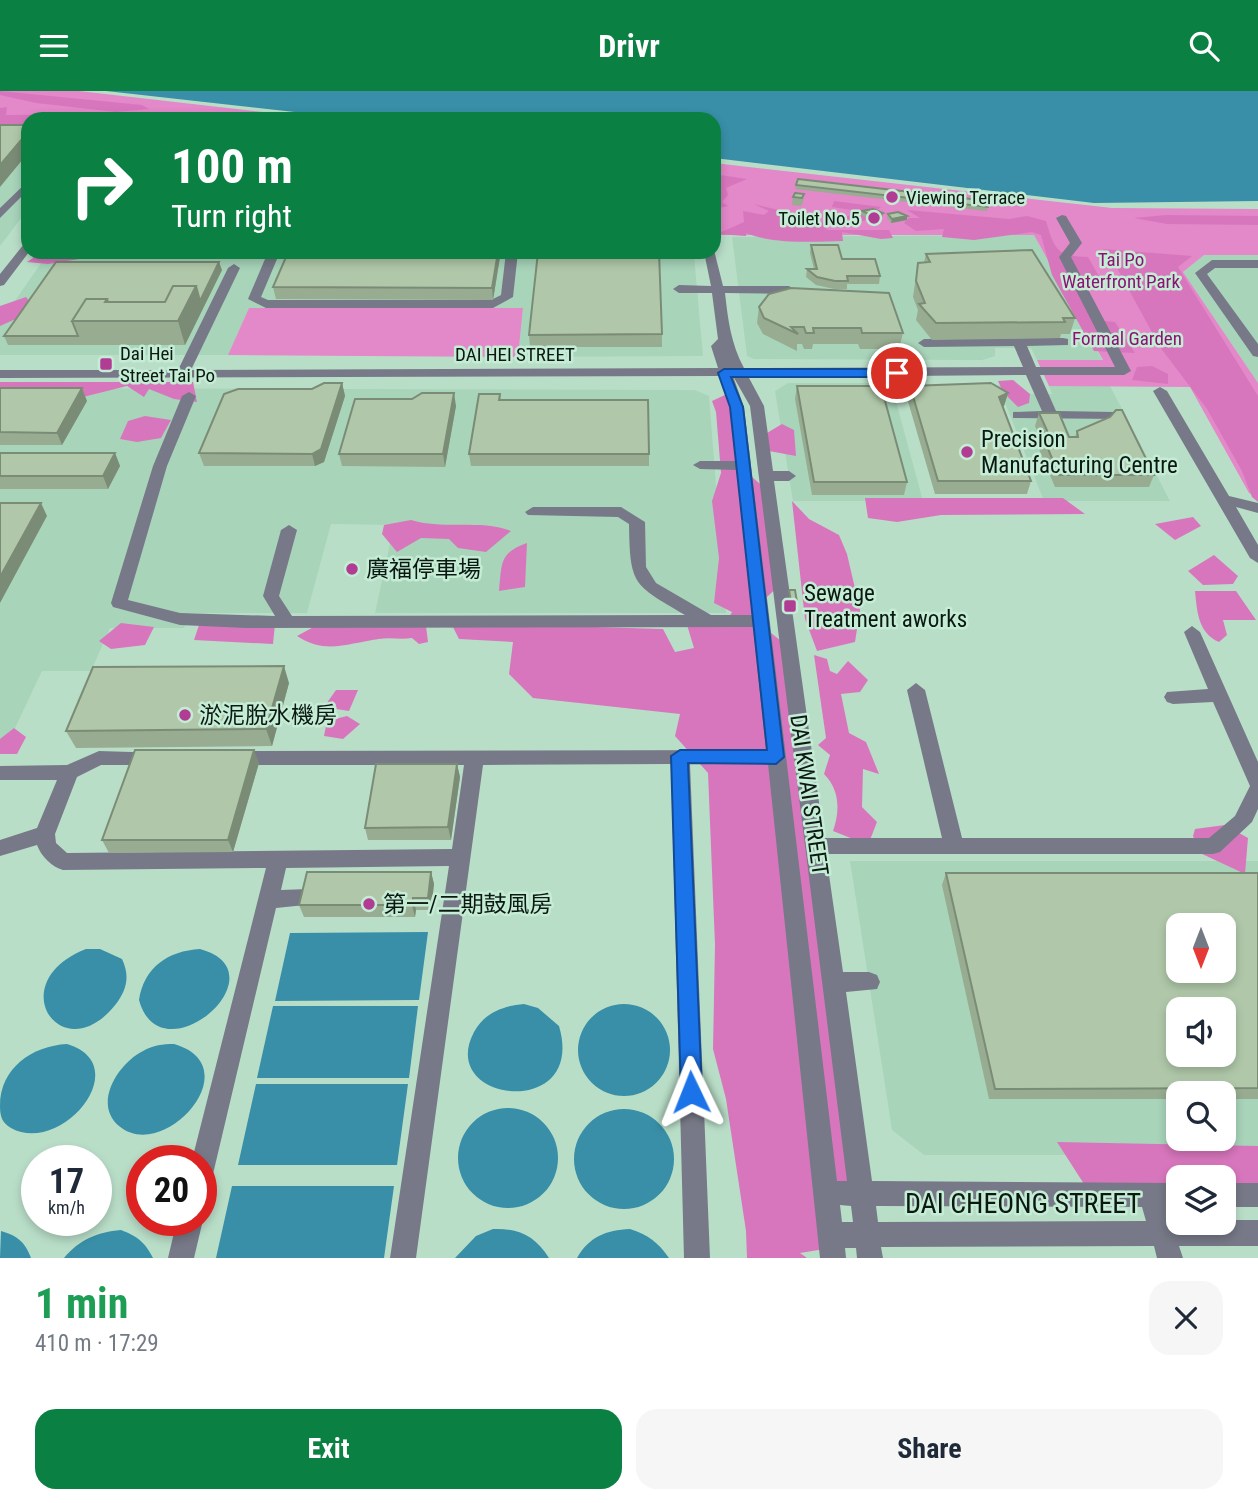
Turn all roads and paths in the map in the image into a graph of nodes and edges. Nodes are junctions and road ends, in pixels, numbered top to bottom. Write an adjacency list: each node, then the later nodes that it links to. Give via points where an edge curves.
1 (21, 192): 2 (street)
2 (0, 215)
3 (1062, 218): 21 (street, DAI HEI STREET, via 1076,243 1065,257 1124,371)
4 (21, 254): 10 (street)
5 (271, 259): 6 (street, via 254,299 266,304 493,304 506,297)
6 (511, 259)
7 (712, 259): 12 (street, DAI KWAI STREET)
8 (1258, 264): 17 (street, via 1212,264 1201,273)
9 (234, 268): 18 (street)
10 (2, 277)
11 (679, 289): 12 (street)
12 (718, 289): 13 (street); 19 (street, DAI KWAI STREET, via 724,340 717,346)
13 (789, 290)
14 (1063, 342): 16 (street)
15 (924, 343): 16 (street)
16 (1020, 346): 21 (street)
17 (1258, 353)
18 (183, 373): 19 (street, DAI HEI STREET); 22 (street, DAI HEI STREET)
19 (732, 373): 20 (street, DAI HEI STREET, via 879,378); 30 (street, DAI KWAI STREET); 31 (street, DAI KWAI STREET, via 757,407)
20 (897, 373): 21 (street, DAI HEI STREET); 25 (street)
21 (1031, 373): 27 (street)
22 (0, 374)
23 (1160, 391): 33 (street)
24 (189, 396): 40 (street, via 160,466 119,603 180,619)
25 (903, 396)
26 (1018, 415): 27 (street)
27 (1051, 416): 28 (street)
28 (1114, 416)
29 (700, 465): 30 (street)
30 (743, 466): 39 (street, DAI KWAI STREET)
31 (766, 476): 32 (street); 54 (street, DAI KWAI STREET)
32 (789, 476)
33 (1226, 500): 34 (street); 37 (street)
34 (1258, 508)
35 (533, 512): 38 (street, via 621,512 637,522 638,567 650,587)
36 (289, 530): 40 (street, via 271,596)
37 (1258, 558)
38 (709, 621): 39 (street); 40 (street)
39 (761, 621): 47 (street, DAI KWAI STREET)
40 (287, 622)
41 (1192, 632): 43 (street)
42 (916, 690): 56 (street)
43 (1219, 695): 44 (street); 52 (street)
44 (1173, 697)
45 (680, 756): 46 (street); 47 (street); 77 (street)
46 (475, 757): 49 (street); 57 (street)
47 (776, 757): 64 (street, DAI KWAI STREET)
48 (182, 758): 50 (street, via 99,758)
49 (210, 758)
50 (69, 772): 51 (street); 53 (street)
51 (0, 773)
52 (1258, 786): 56 (street, via 1242,822 1213,846)
53 (45, 834): 55 (street); 58 (street, via 47,848 64,862)
54 (816, 846): 56 (street); 61 (street, DAI KWAI STREET)
55 (0, 848)
56 (954, 848)
57 (461, 857): 58 (street); 76 (street)
58 (278, 859): 60 (street)
59 (308, 898): 60 (street)
60 (268, 899): 63 (street)
61 (834, 982): 62 (street); 65 (street, DAI KWAI STREET)
62 (869, 982)
63 (208, 1145)
64 (825, 1192): 65 (street, DAI CHEONG STREET); 73 (street, DAI KWAI STREET)
65 (861, 1192): 66 (street, DAI CHEONG STREET); 74 (street, DAI KWAI STREET)
66 (1151, 1195): 67 (street, DAI CHEONG STREET); 70 (street)
67 (1166, 1195)
68 (1236, 1195): 69 (street)
69 (1258, 1195)
70 (1162, 1233): 71 (street, DAI CHEONG STREET); 74 (street, DAI CHEONG STREET); 78 (street)
71 (1258, 1233)
72 (186, 1236): 75 (street)
73 (832, 1247): 74 (street, DAI CHEONG STREET)
74 (869, 1247)
75 (181, 1258)
76 (403, 1258)
77 (697, 1258)
78 (1170, 1258)

